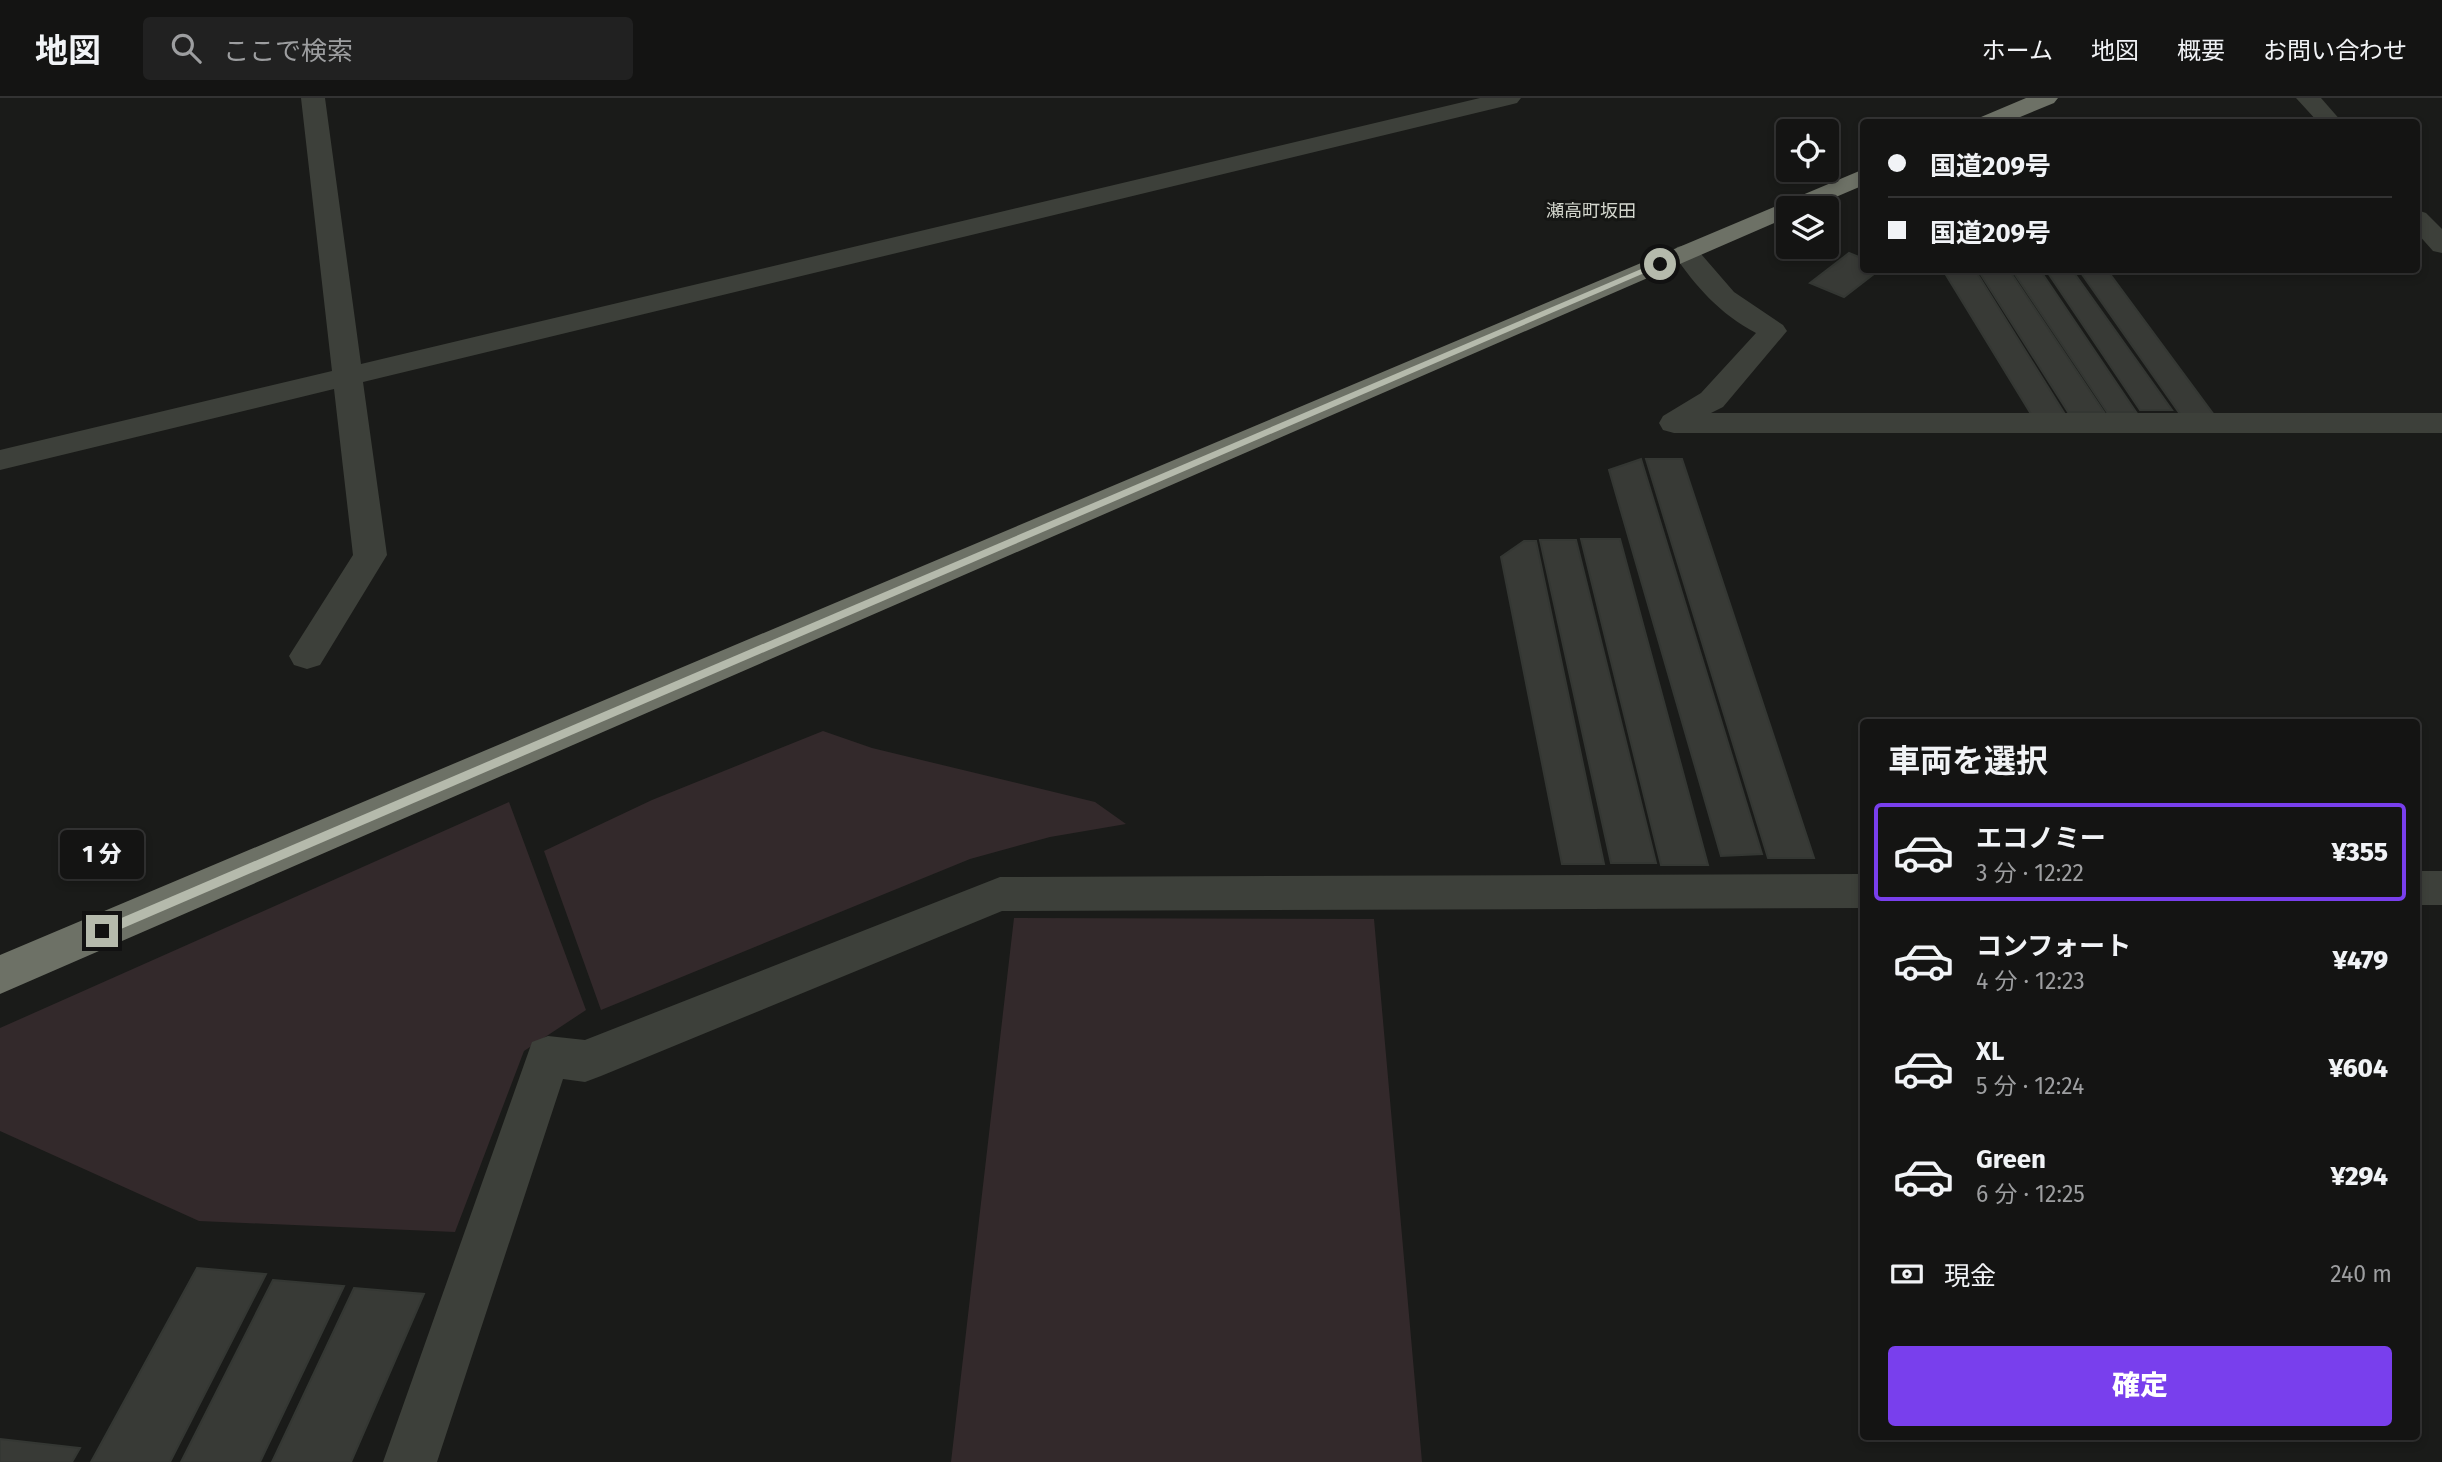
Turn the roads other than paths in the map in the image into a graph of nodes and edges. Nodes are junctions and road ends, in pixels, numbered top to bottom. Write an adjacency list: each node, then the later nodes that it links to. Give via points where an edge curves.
1 (313, 98): 13 (street)
2 (1508, 98): 13 (street)
3 (2046, 98): 5 (highway)
4 (2308, 98): 6 (street)
5 (1996, 119)
6 (2327, 119)
7 (1860, 178): 8 (highway)
8 (1817, 196)
9 (1776, 214): 12 (highway)
10 (2420, 221): 11 (street)
11 (2442, 245)
12 (1686, 253): 14 (street, via 1701,276 1745,317 1773,331 1712,400 1674,423); 20 (highway)
13 (347, 378): 15 (street); 16 (street, via 370,555)
14 (2442, 423)
15 (0, 460)
16 (307, 656)
17 (2420, 888): 18 (street)
18 (2442, 888)
19 (1860, 891): 21 (street, via 1000,894 585,1061 548,1056)
20 (0, 975)
21 (410, 1462)

